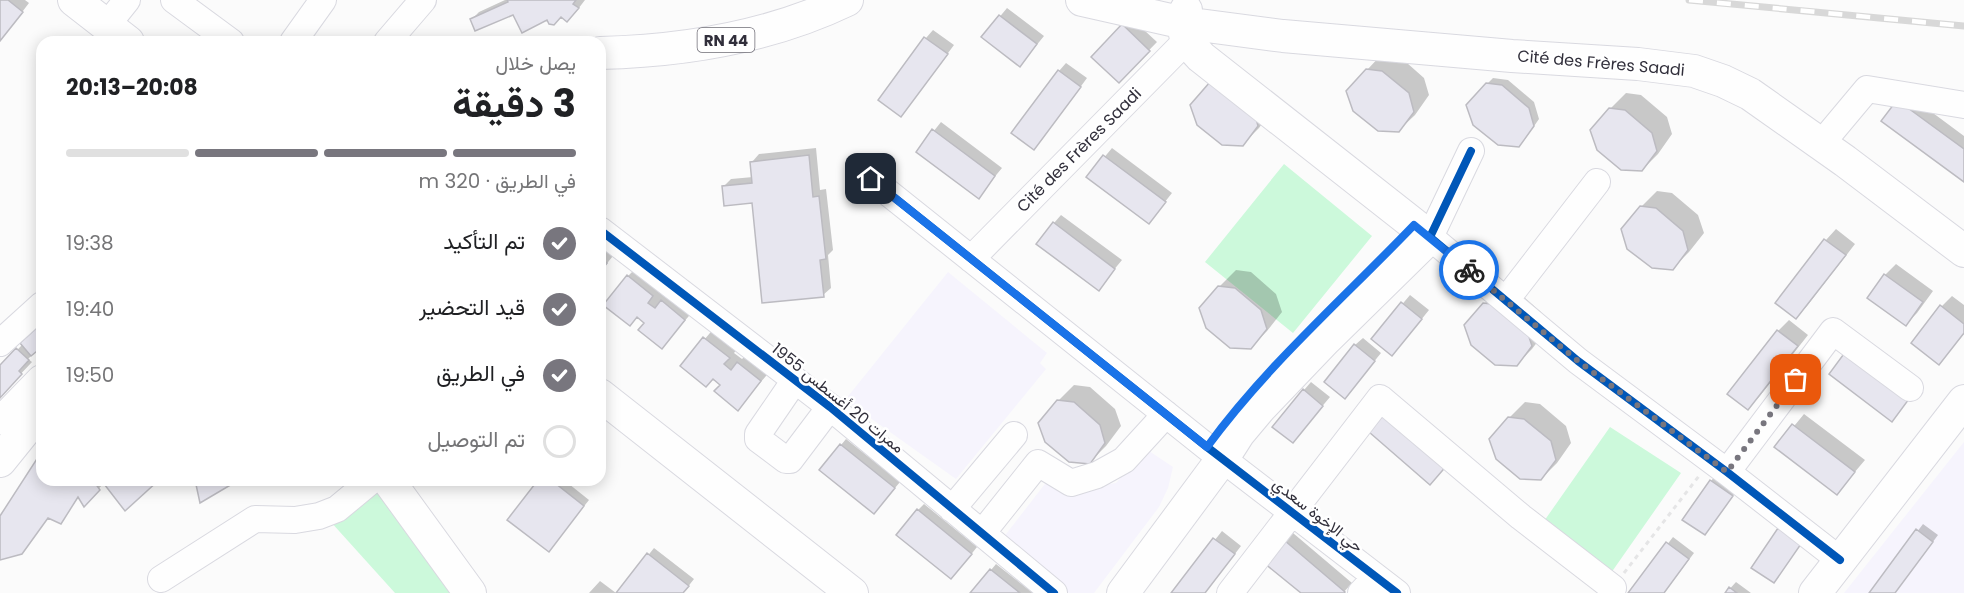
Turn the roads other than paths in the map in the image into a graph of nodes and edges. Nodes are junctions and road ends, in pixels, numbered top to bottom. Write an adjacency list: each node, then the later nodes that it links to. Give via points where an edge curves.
1 (74, 0): 8 (main road)
2 (174, 0): 11 (street)
3 (323, 0): 12 (street)
4 (423, 0): 13 (street)
5 (847, 0): 14 (main road, RN 44, via 795,22 736,38)
6 (1082, 0): 9 (main road, Cité des Frères Saadi)
7 (1128, 0): 9 (main road, Cité des Frères Saadi)
8 (117, 14): 10 (main road)
9 (1185, 25): 16 (main road, Cité des Frères Saadi, via 1385,33 1639,50 1729,68 1791,102); 20 (main road, via 1201,57); 23 (main road, Cité des Frères Saadi, via 1694,71 1737,87 1774,110); 24 (street, Cité des Frères Saadi)
10 (143, 36)
11 (223, 36)
12 (296, 36)
13 (392, 36)
14 (606, 54)
15 (1964, 105): 16 (street, via 1867,90)
16 (1832, 132): 21 (main road, Cité des Frères Saadi)
17 (1471, 151): 20 (street)
18 (871, 179): 24 (street)
19 (1597, 182): 25 (street)
20 (1422, 231): 25 (street); 39 (main road, via 1392,272 1239,433)
21 (1964, 231)
22 (606, 235): 28 (street, ممرات 20 أغسطس 1955)
23 (1964, 251)
24 (971, 259): 34 (street)
25 (1506, 300): 41 (street, via 1578,361)
26 (36, 311): 27 (street)
27 (0, 343)
28 (795, 380): 33 (street, ممرات 20 أغسطس 1955); 33 (street, via 758,439 790,460)
29 (36, 387): 37 (main road)
30 (1910, 388): 41 (street, via 1833,332)
31 (606, 400): 55 (main road)
32 (1964, 401): 48 (main road)
33 (830, 407): 45 (street, ممرات 20 أغسطس 1955)
34 (1166, 414): 39 (street); 47 (street, via 1124,460 1097,475 1071,483 1038,463)
35 (36, 416): 40 (main road)
36 (606, 418): 54 (main road)
37 (0, 424)
38 (1014, 435): 45 (street)
39 (1215, 452): 46 (street, حي الإخوة سعدي); 57 (main road); 58 (main road)
40 (0, 461)
41 (1719, 466): 48 (street)
42 (365, 486): 49 (street, via 337,509 319,516 255,519)
43 (392, 486): 52 (main road)
44 (410, 486): 53 (main road)
45 (952, 508): 47 (street, ممرات 20 أغسطس 1955)
46 (1292, 513): 50 (street, حي الإخوة سعدي); 51 (street, via 1380,398 1521,517); 59 (street)
47 (983, 532): 56 (street, ممرات 20 أغسطس 1955)
48 (1840, 560): 61 (main road)
49 (161, 579)
50 (1369, 585): 60 (street, حي الإخوة سعدي)
51 (1613, 588)
52 (470, 593)
53 (488, 593)
54 (830, 593)
55 (852, 593)
56 (1054, 593)
57 (1100, 593)
58 (1122, 593)
59 (1230, 593)
60 (1397, 593)
61 (1815, 593)

